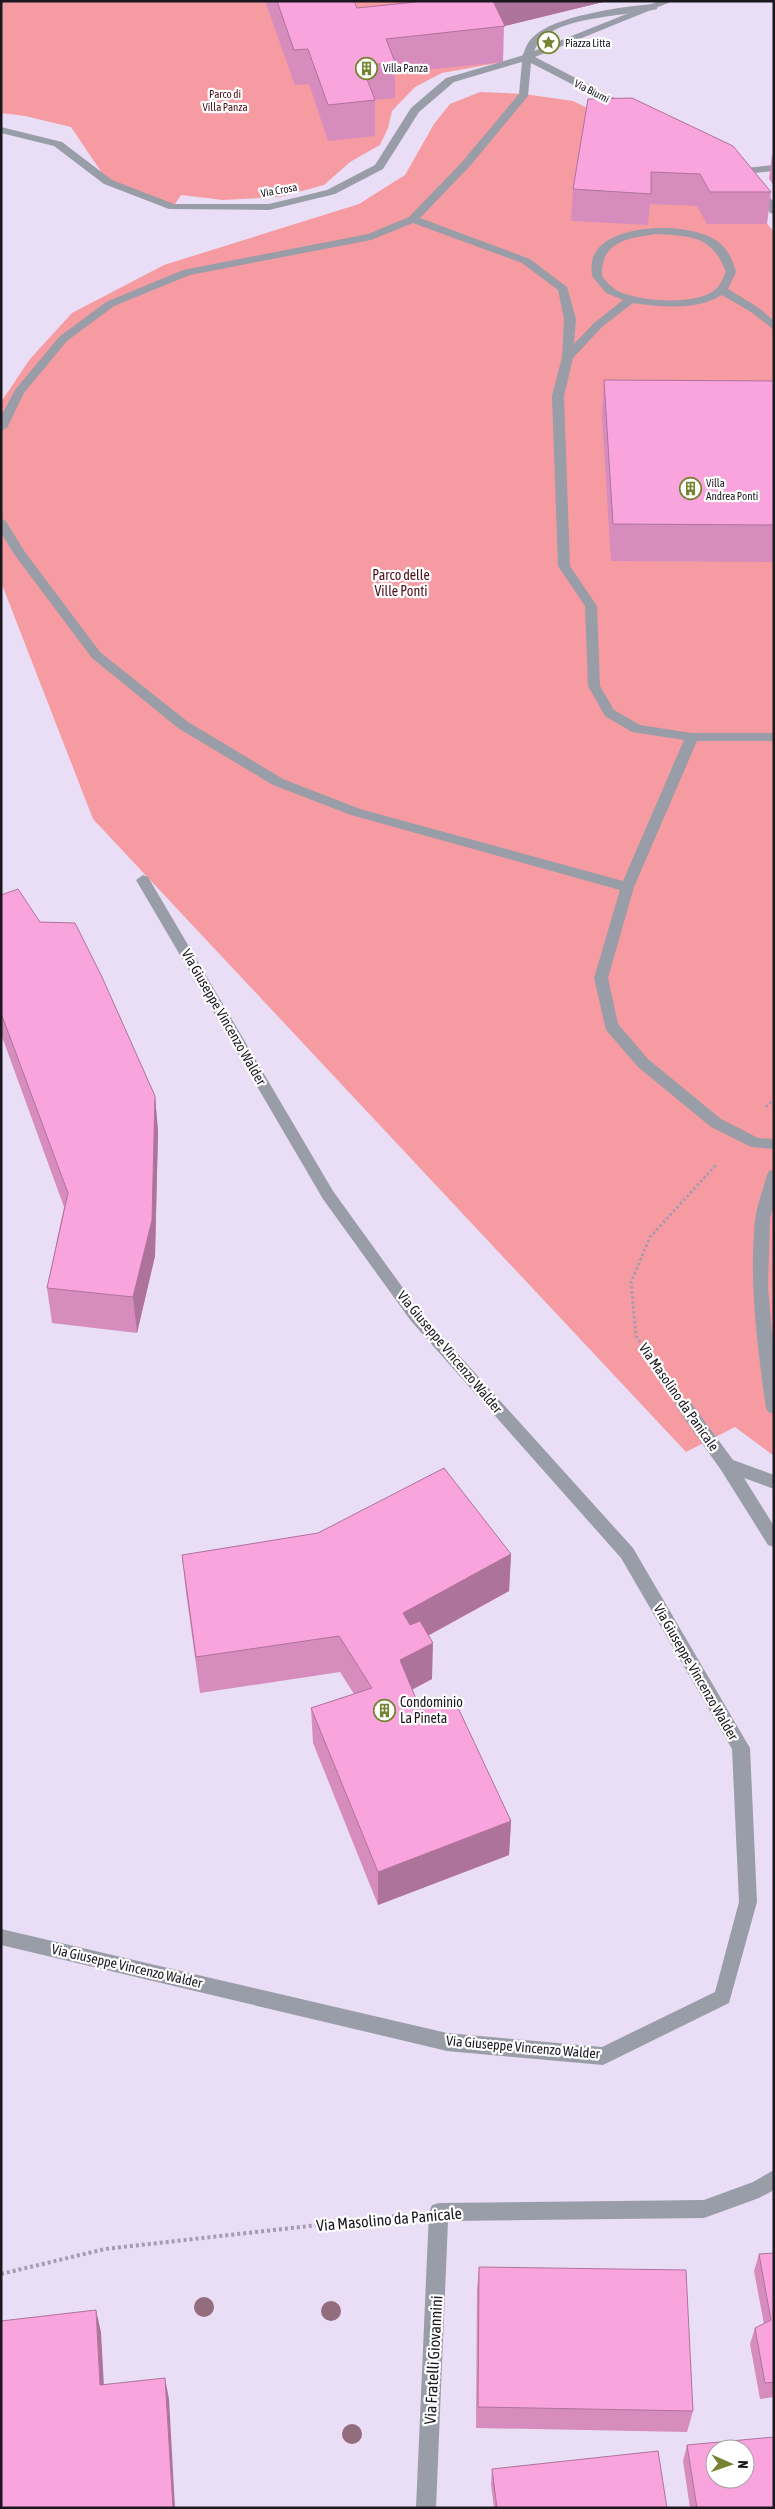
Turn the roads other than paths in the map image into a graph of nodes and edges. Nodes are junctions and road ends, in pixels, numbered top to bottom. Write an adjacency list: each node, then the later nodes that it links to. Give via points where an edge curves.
1 (668, 1): 2 (street)
2 (654, 7): 3 (street); 3 (street, via 617,10 544,32 532,45)
3 (527, 57): 4 (street, Via Biumi); 5 (street, Via Crosa, via 450,80 415,110 379,167 331,192 269,207 173,207 108,182 58,144); 8 (street, via 524,94 466,164)
4 (635, 113)
5 (1, 130)
6 (774, 168): 7 (street, via 742,169)
7 (774, 211)
8 (413, 219): 12 (street, via 526,261 563,290 570,320); 13 (street, via 371,236 187,272 110,304 63,339 19,392)
9 (721, 290): 10 (street, via 704,299 683,302); 10 (street, via 731,272 724,253 706,238 655,231 626,236 607,246 597,259 597,276 610,291); 11 (street, via 755,310)
10 (631, 299): 12 (street, via 598,325)
11 (774, 327)
12 (568, 357): 15 (street, via 558,396 564,566 591,606 594,686 610,713 638,729)
13 (1, 428)
14 (1, 524): 18 (street, via 96,655 182,725 278,782 356,812)
15 (692, 736): 16 (street); 18 (street)
16 (774, 738)
17 (143, 880): 26 (street, Via Giuseppe Vincenzo Walder, via 328,1195 416,1317 626,1553 741,1748 748,1902 723,1996 603,2056 447,2042)
18 (627, 887): 19 (street, via 601,978 611,1026 643,1063 716,1123 756,1143)
19 (774, 1144)
20 (774, 1175): 22 (street, via 763,1218 760,1287 764,1344)
21 (684, 1404): 23 (street, Via Masolino da Panicale)
22 (774, 1408)
23 (727, 1465): 24 (street); 25 (street, Via Masolino da Panicale)
24 (774, 1482)
25 (774, 1540)
26 (1, 1937)
27 (774, 2178): 28 (street, Via Masolino da Panicale, via 759,2189 704,2209)
28 (440, 2212): 29 (street, Via Fratelli Giovannini)
29 (426, 2508)

